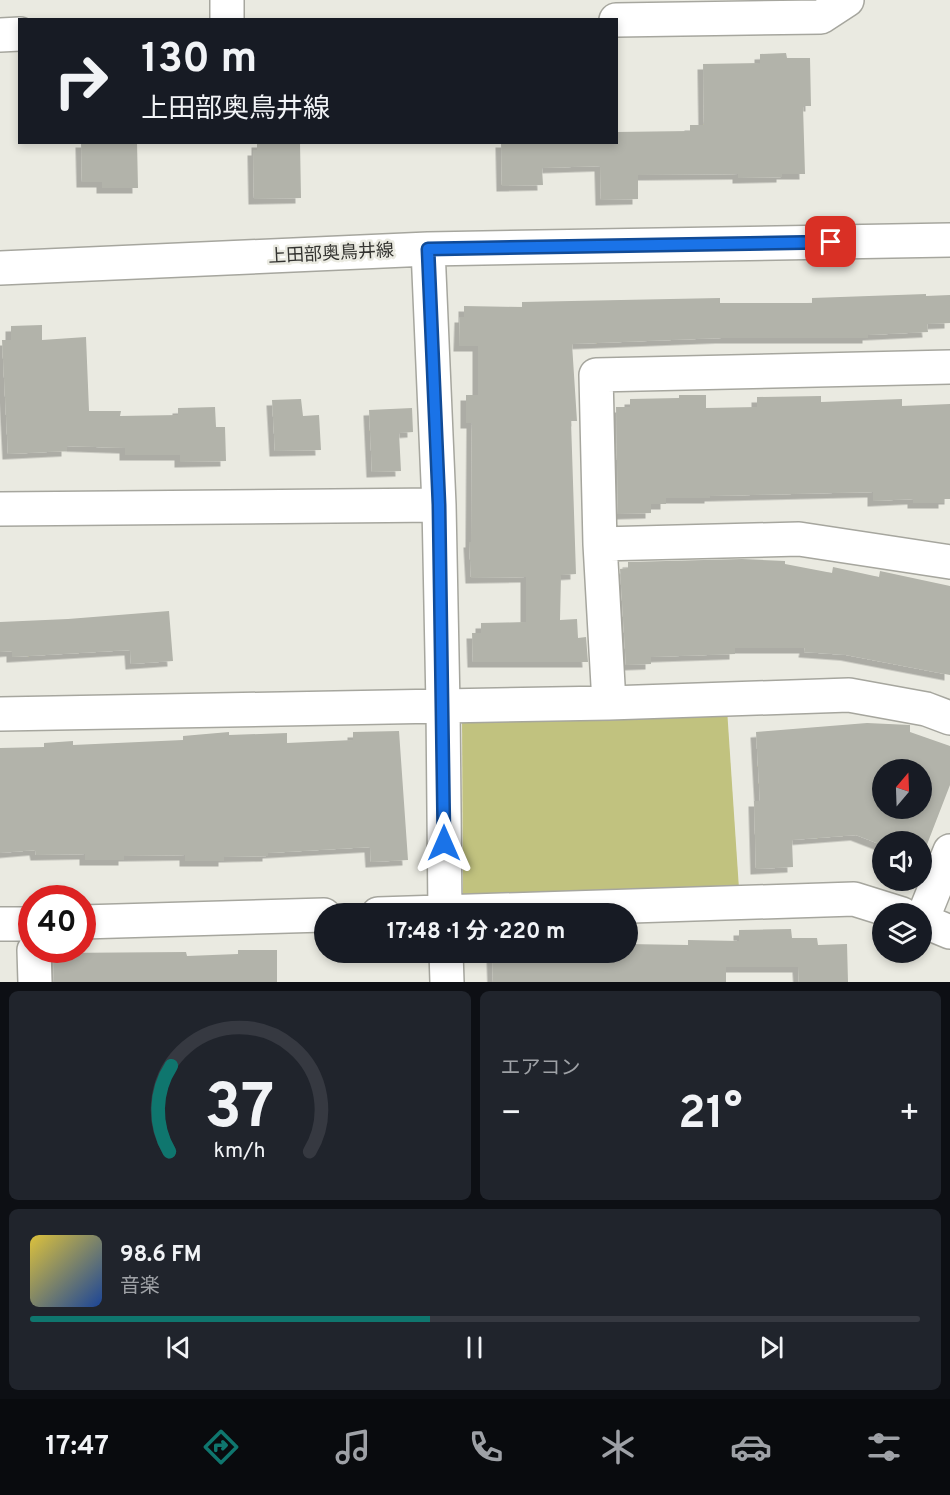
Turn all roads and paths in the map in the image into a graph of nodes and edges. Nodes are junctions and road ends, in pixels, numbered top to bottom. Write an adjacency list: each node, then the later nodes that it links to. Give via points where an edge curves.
1 (227, 0): 3 (street)
2 (847, 0): 4 (street, via 821,17)
3 (227, 18)
4 (618, 20)
5 (18, 34): 6 (street)
6 (0, 35)
7 (950, 240): 8 (street, 上田部奥鳥井線)
8 (428, 249): 9 (street, 上田部奥鳥井線); 11 (street)
9 (0, 268)
10 (950, 367): 13 (street, via 596,375)
11 (439, 505): 12 (street); 16 (street)
12 (0, 509)
13 (600, 544): 14 (street, via 799,539); 15 (street)
14 (950, 562)
15 (609, 703): 16 (street); 18 (street, via 849,695 926,709)
16 (444, 706): 17 (street); 20 (street)
17 (0, 714)
18 (950, 718)
19 (950, 851): 21 (street)
20 (445, 903)
21 (931, 903)
22 (872, 905): 23 (street, via 854,899)
23 (638, 906)
24 (314, 915): 25 (street)
25 (96, 922)
26 (0, 924): 27 (street)
27 (18, 924)
28 (34, 963): 30 (street)
29 (446, 963): 31 (street)
30 (35, 982)
31 (447, 982)

